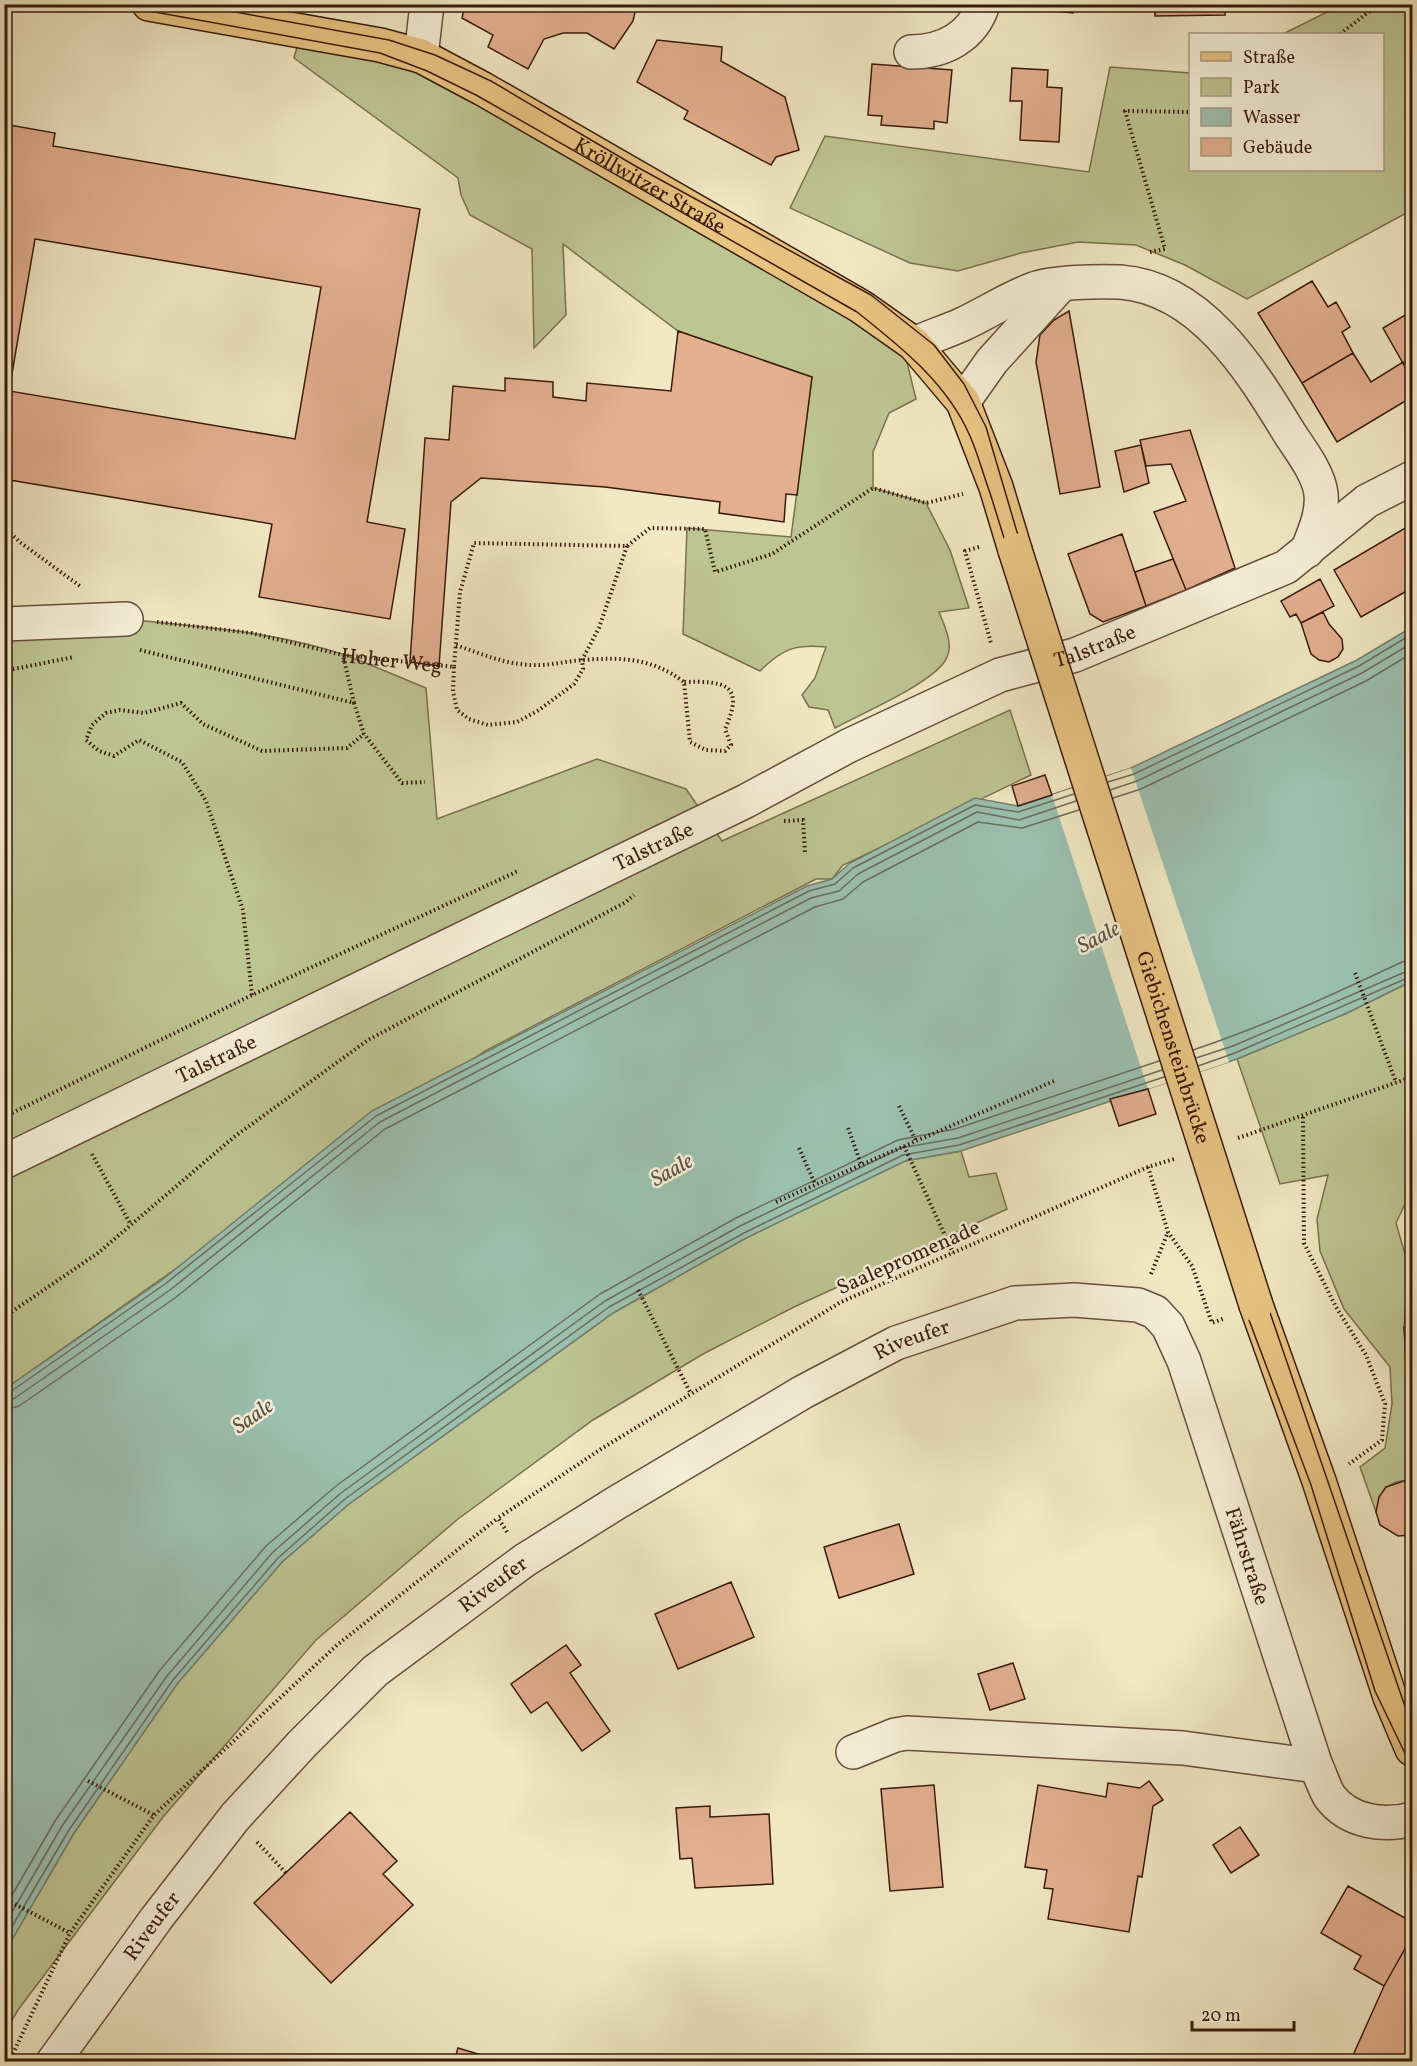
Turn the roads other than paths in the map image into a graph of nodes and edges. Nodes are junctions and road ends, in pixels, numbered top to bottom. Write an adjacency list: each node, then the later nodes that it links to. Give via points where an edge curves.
1 (149, 4): 5 (main road, Kröllwitzer Straße, via 380,45)
2 (427, 4): 5 (street)
3 (983, 4): 4 (street, via 978,20 948,45 929,52)
4 (911, 52)
5 (421, 56): 7 (main road, Kröllwitzer Straße, via 812,277)
6 (1060, 286): 7 (street, via 1036,288); 8 (street, via 992,361); 11 (street, via 1122,282 1153,289 1186,307 1220,334 1263,390 1308,462 1321,493 1320,518)
7 (914, 344): 8 (main road, Kröllwitzer Straße)
8 (963, 402): 10 (main road, Kröllwitzer Straße)
9 (1413, 478): 11 (street, Talstraße, via 1367,501)
10 (1014, 544): 16 (main road, Giebichensteinbrücke, bridge, via 1256,1305 1390,1696)
11 (1307, 551): 14 (street, Talstraße, via 1286,567 1075,655 999,675)
12 (126, 619): 13 (street)
13 (4, 624)
14 (4, 1162)
15 (1074, 1300): 18 (street, Fährstraße, via 1138,1305 1155,1312 1168,1326 1184,1361); 20 (street, Riveufer, via 1015,1304 896,1343 802,1392 525,1560 375,1671 235,1817)
16 (1413, 1749)
17 (853, 1752): 18 (street, via 907,1733 1183,1748)
18 (1316, 1766): 19 (street, Fährstraße, via 1330,1796 1346,1812 1393,1824)
19 (1413, 1819)
20 (53, 2061)

